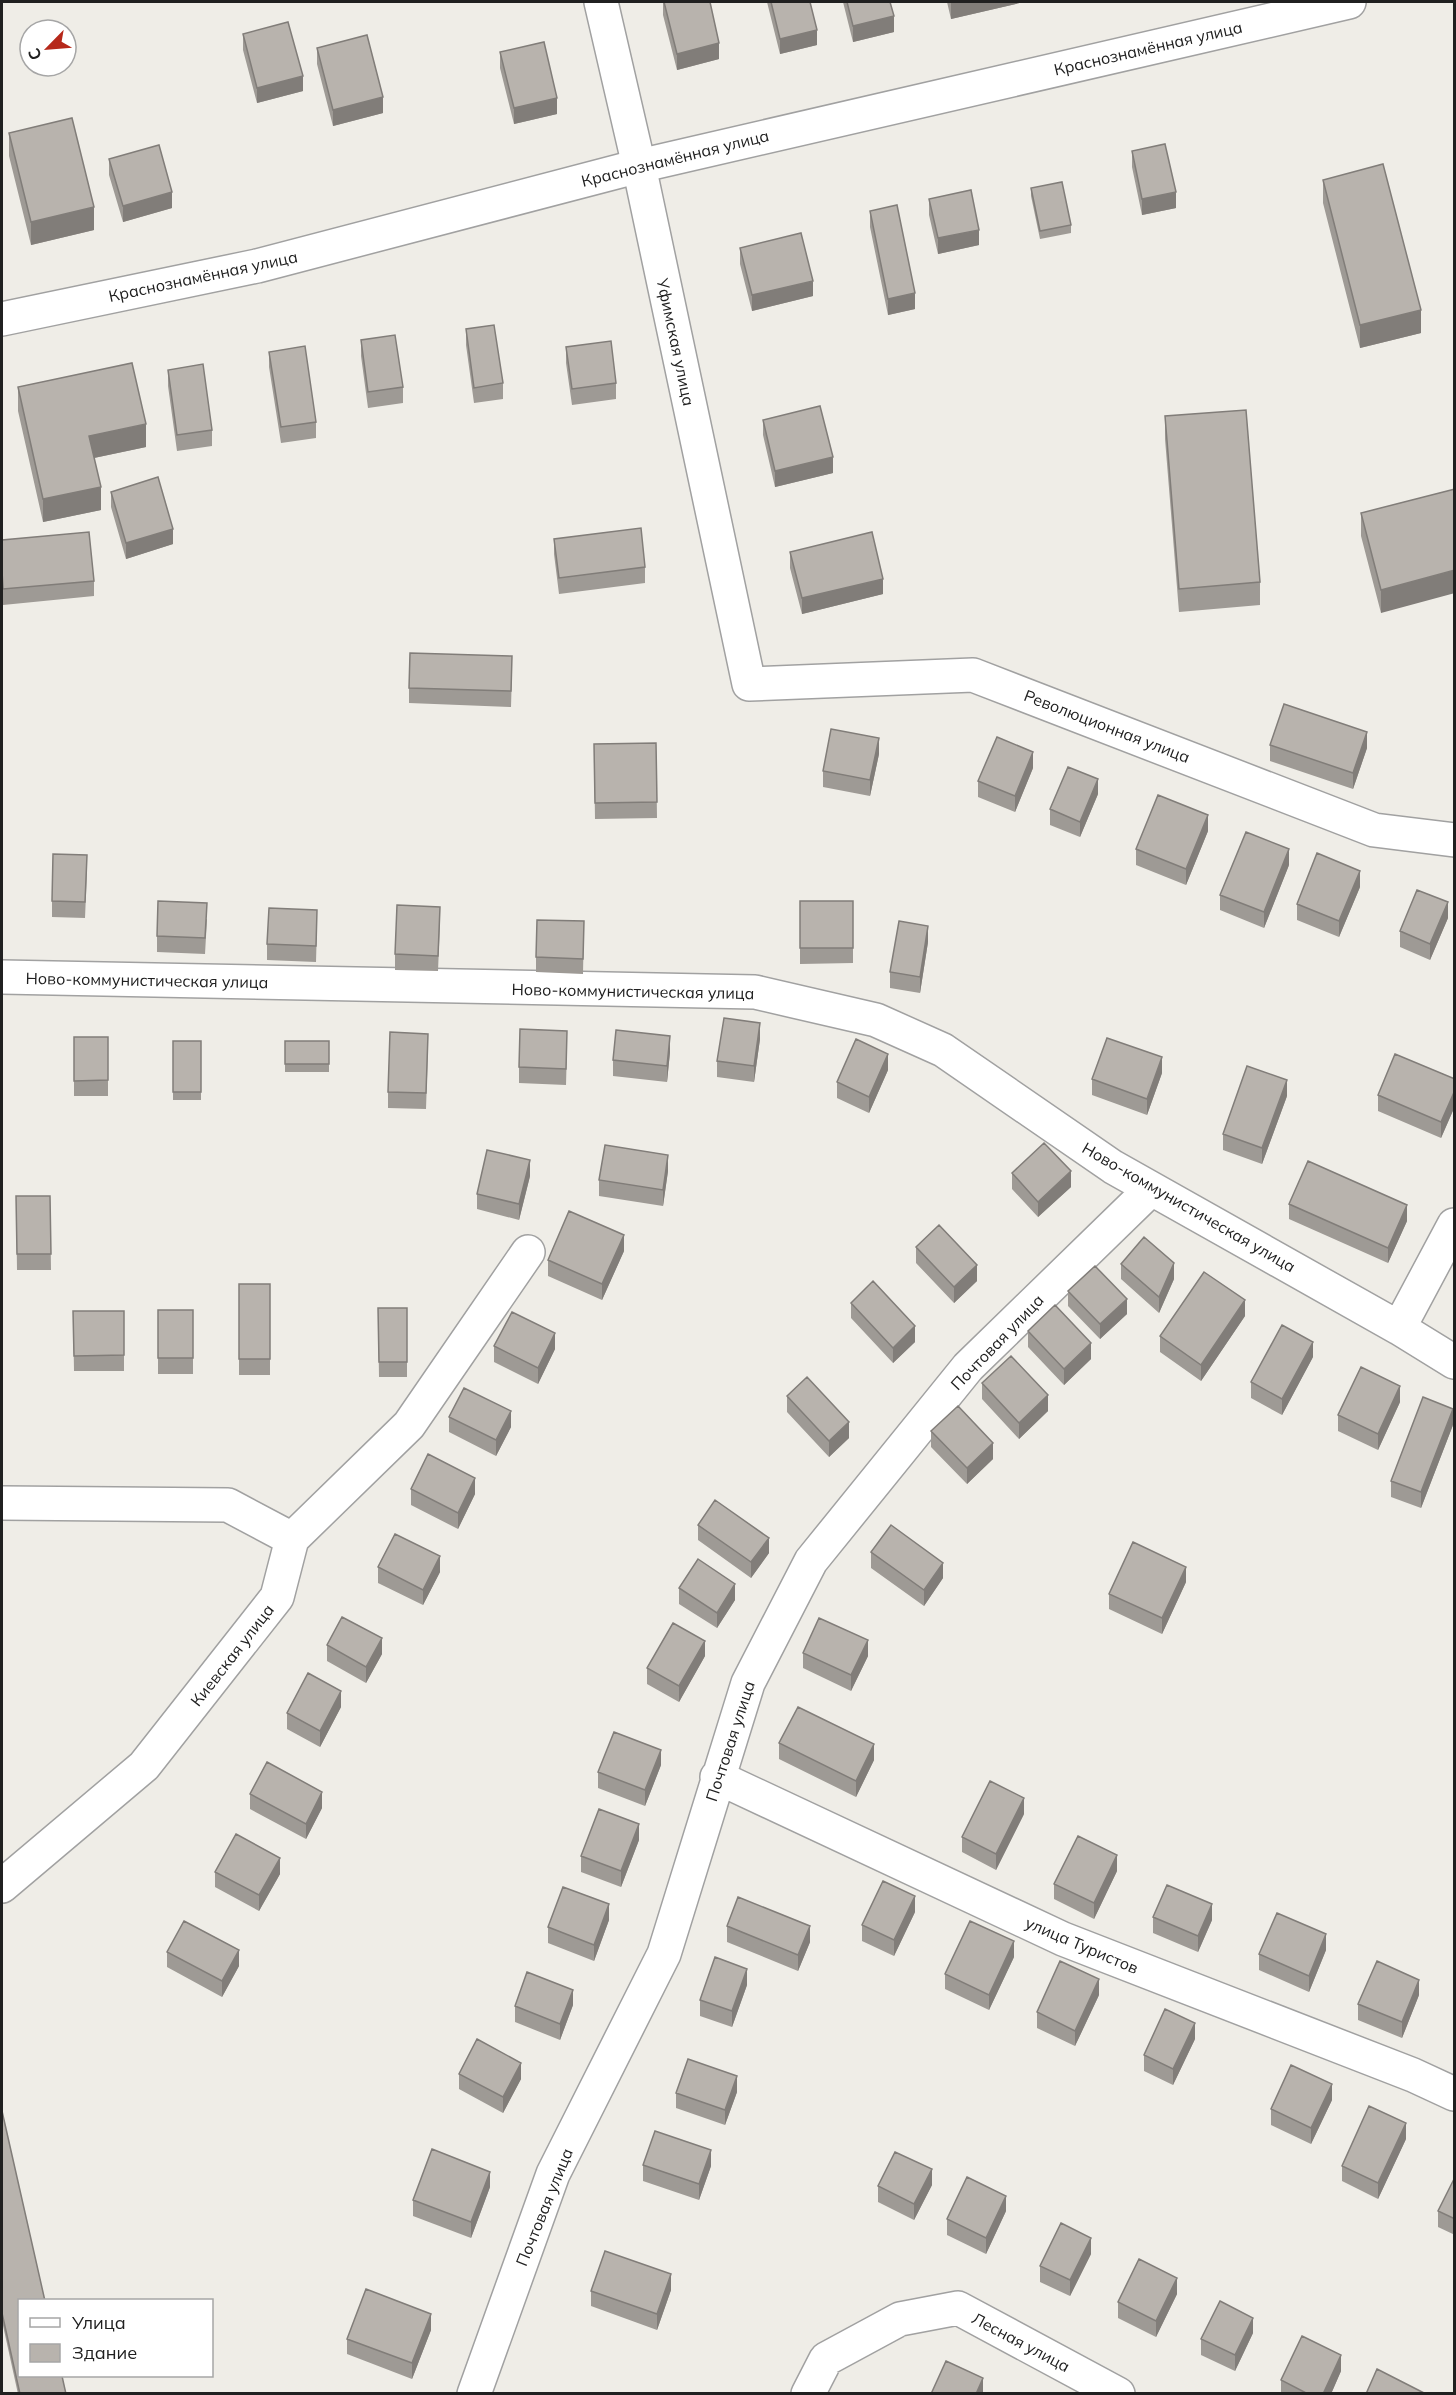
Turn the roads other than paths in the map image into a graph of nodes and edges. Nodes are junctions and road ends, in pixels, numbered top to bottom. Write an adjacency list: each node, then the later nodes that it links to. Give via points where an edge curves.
1 (602, 2): 3 (street, Уфимская улица)
2 (1349, 2): 3 (street, Краснознамённая улица)
3 (639, 166): 4 (street, Краснознамённая улица, via 257,266); 5 (street, Уфимская улица)
4 (2, 319)
5 (749, 684): 6 (street, Революционная улица, via 973,675 1374,830)
6 (1455, 840)
7 (2, 977): 8 (street, Ново-коммунистическая улица, via 755,992 876,1020 943,1050)
8 (1151, 1189): 11 (street, Ново-коммунистическая улица); 15 (street, Почтовая улица, via 968,1367 811,1561 748,1683)
9 (1455, 1225): 11 (street)
10 (528, 1251): 14 (street, via 409,1425)
11 (1399, 1328): 12 (street, Ново-коммунистическая улица)
12 (1455, 1362)
13 (2, 1503): 14 (street, via 228,1505)
14 (292, 1539): 16 (street, Киевская улица, via 277,1597 144,1766)
15 (717, 1777): 17 (street, улица Туристов, via 1063,1939); 18 (street, Почтовая улица, via 664,1954 554,2174)
16 (2, 1886)
17 (1455, 2094)
18 (474, 2394)
19 (808, 2394): 20 (street, Лесная улица, via 826,2359 900,2319 958,2308)
20 (1118, 2394)

